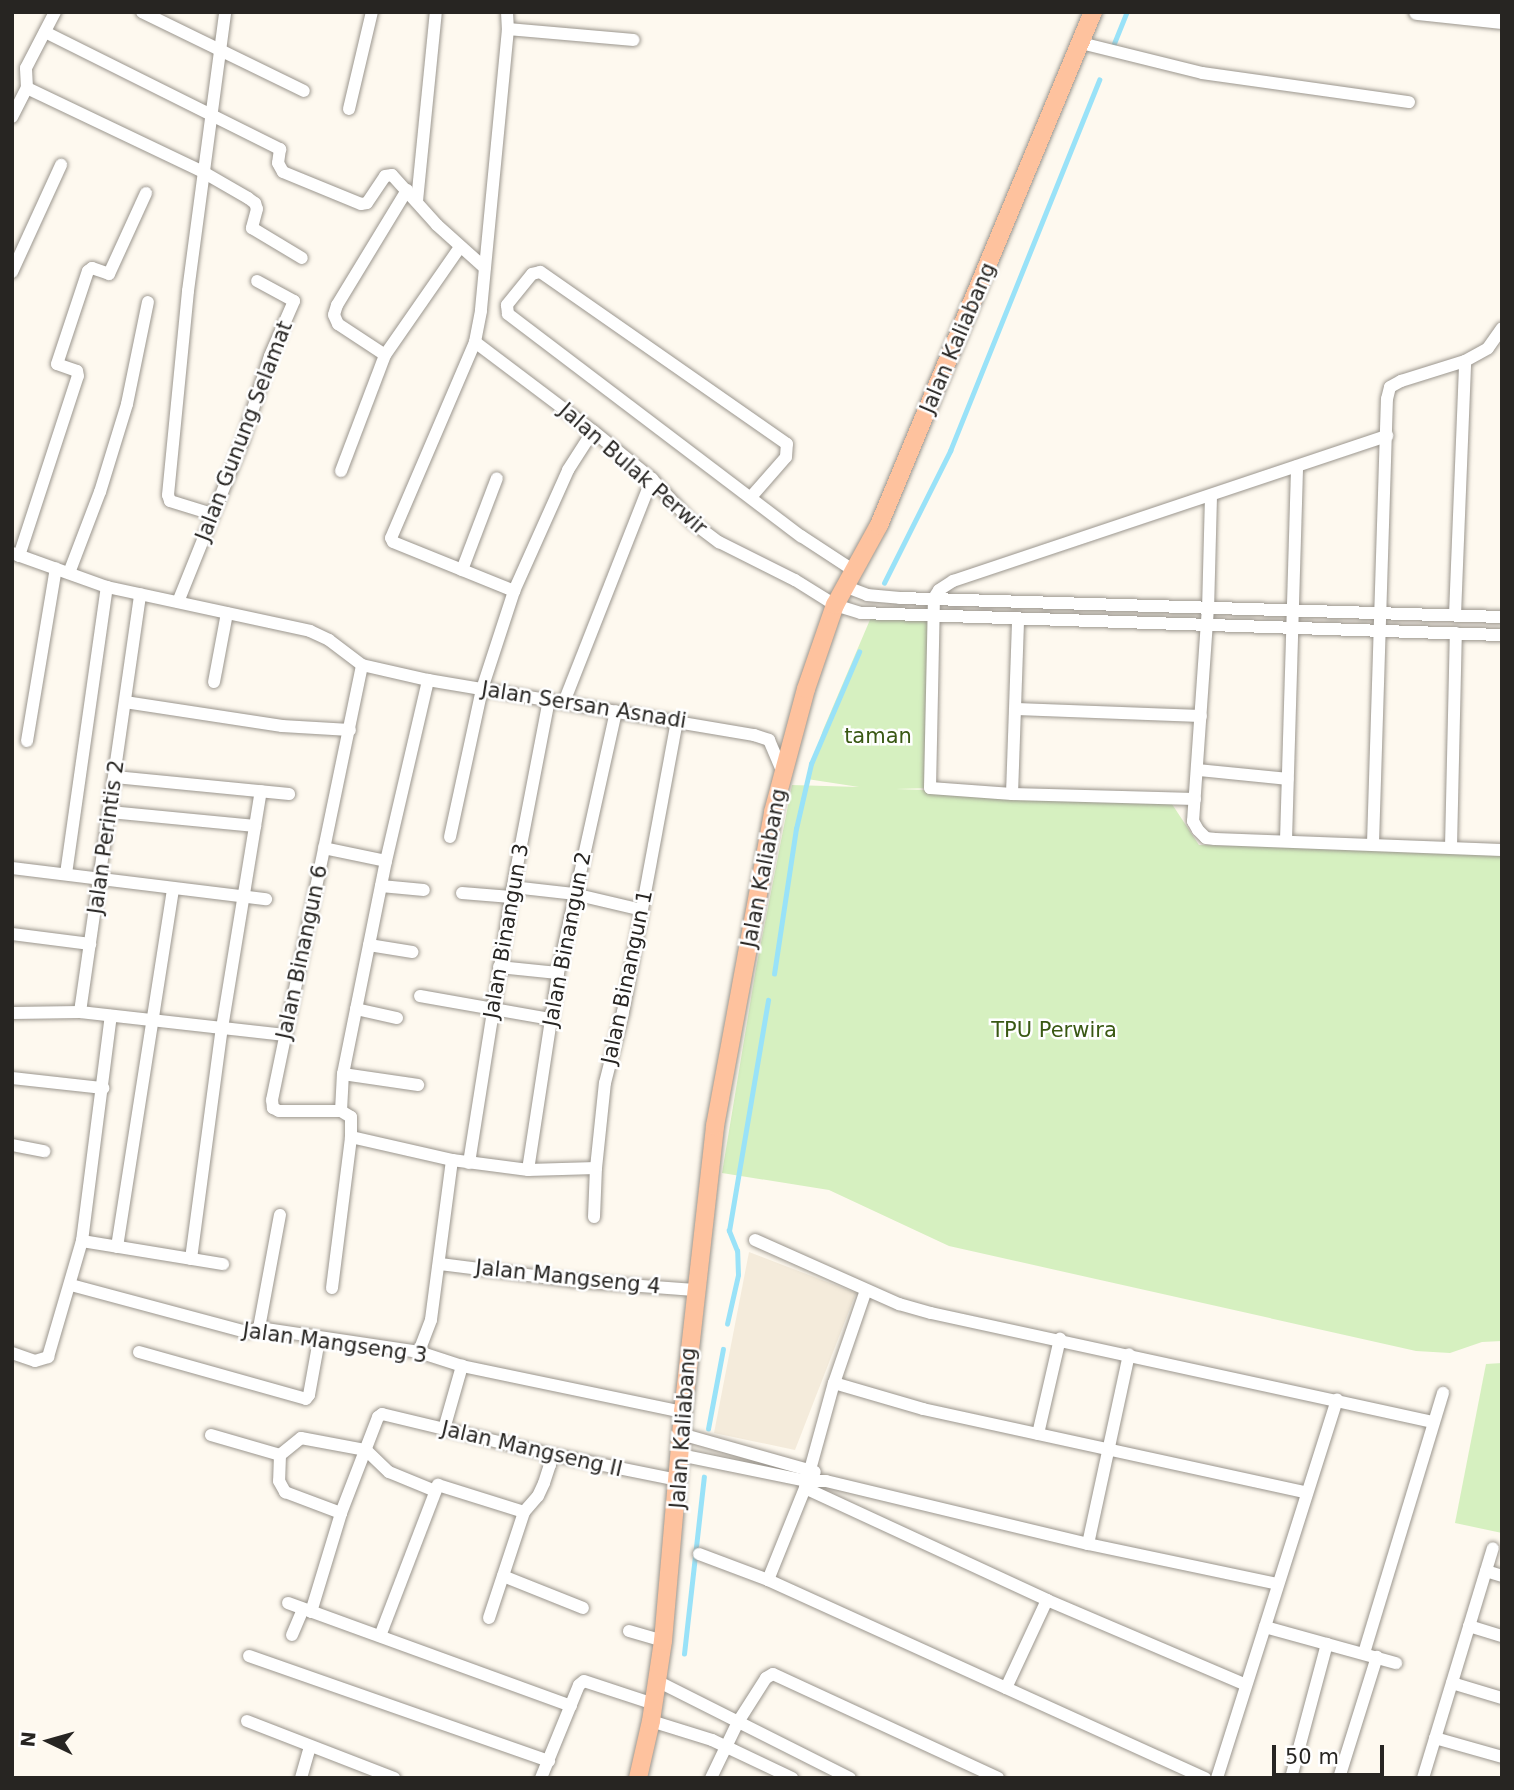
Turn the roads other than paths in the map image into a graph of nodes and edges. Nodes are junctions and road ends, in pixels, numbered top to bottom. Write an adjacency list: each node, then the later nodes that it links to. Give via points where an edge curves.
1 (55, 12): 11 (street)
2 (142, 12): 14 (street)
3 (225, 12): 14 (street)
4 (372, 12): 18 (street)
5 (436, 12): 25 (street)
6 (507, 12): 10 (street)
7 (1093, 12): 13 (main road, Jalan Kaliabang)
8 (1417, 12): 9 (street)
9 (1502, 21)
10 (508, 29): 12 (street); 28 (street)
11 (45, 33): 15 (street, via 26,68); 19 (street)
12 (634, 40)
13 (1087, 45): 17 (street, via 1202,74); 49 (main road, Jalan Kaliabang, via 893,491)
14 (219, 50): 16 (street); 19 (street)
15 (27, 88): 20 (street); 22 (street)
16 (304, 91)
17 (1409, 102)
18 (349, 109)
19 (211, 116): 22 (street); 23 (street, via 280,149 278,163 284,172 361,204 367,203 388,173)
20 (12, 117)
21 (61, 165): 29 (street)
22 (203, 172): 27 (street, via 255,203 252,228); 44 (street, via 168,495 170,501)
23 (407, 190): 25 (street); 34 (street, via 334,315 338,324)
24 (146, 193): 45 (street, via 109,274 92,268 88,271 57,364 77,371 78,376)
25 (417, 201): 26 (street)
26 (460, 247): 28 (street); 34 (street)
27 (302, 258)
28 (485, 268): 33 (street)
29 (12, 272)
30 (257, 281): 44 (street, Jalan Gunung Selamat, via 294,301)
31 (148, 302): 48 (street, via 127,404)
32 (1502, 328): 35 (street, via 1488,348)
33 (475, 342): 36 (street, Jalan Bulak Perwir); 47 (street, via 391,538)
34 (385, 355): 39 (street)
35 (1465, 361): 37 (street, via 1390,387); 60 (street)
36 (593, 430): 41 (street, Jalan Bulak Perwir); 51 (street, via 568,470)
37 (1387, 436): 38 (street); 59 (street)
38 (1297, 466): 42 (street); 57 (street)
39 (341, 471)
40 (497, 478): 47 (street)
41 (652, 479): 55 (street, Jalan Bulak Perwir, via 692,522 719,542); 75 (street)
42 (1212, 496): 53 (street, via 953,581); 56 (street)
43 (751, 497): 43 (street, via 508,314 507,305 532,274 540,272 787,444 786,457); 49 (street)
44 (212, 514): 54 (street, Jalan Gunung Selamat)
45 (16, 554): 46 (street)
46 (55, 568): 48 (street); 81 (street)
47 (462, 570): 51 (street)
48 (69, 573): 50 (street)
49 (849, 578): 53 (street, via 867,595); 55 (main road, Jalan Kaliabang)
50 (107, 587): 52 (street); 100 (street)
51 (514, 591): 72 (street)
52 (140, 594): 54 (street); 74 (street, Jalan Perintis 2)
53 (934, 598): 56 (street); 61 (street)
54 (178, 601): 58 (street)
55 (835, 604): 61 (street, Jalan Bulak Perwir, via 861,613); 83 (main road, Jalan Kaliabang)
56 (1208, 607): 57 (street); 64 (street)
57 (1291, 610): 59 (street); 65 (street)
58 (227, 613): 69 (street, via 310,631); 71 (street)
59 (1381, 613): 60 (street); 66 (street)
60 (1455, 615): 62 (street)
61 (933, 616): 63 (street, Jalan Bulak Perwir); 88 (street, via 930,788)
62 (1502, 617)
63 (1018, 619): 64 (street, Jalan Bulak Perwir); 76 (street)
64 (1206, 625): 65 (street, Jalan Bulak Perwir); 78 (street)
65 (1291, 628): 66 (street, Jalan Bulak Perwir); 85 (street)
66 (1380, 631): 67 (street, Jalan Bulak Perwir); 94 (street)
67 (1456, 633): 68 (street, Jalan Bulak Perwir); 95 (street)
68 (1502, 635)
69 (362, 665): 70 (street, Jalan Sersan Asnadi); 80 (street, Jalan Binangun 6)
70 (428, 680): 72 (street, Jalan Sersan Asnadi); 98 (street)
71 (214, 682)
72 (482, 689): 73 (street, Jalan Sersan Asnadi); 92 (street)
73 (549, 700): 75 (street, Jalan Sersan Asnadi); 105 (street, Jalan Binangun 3)
74 (125, 702): 80 (street, via 282,726); 84 (street, Jalan Perintis 2)
75 (564, 702): 77 (street, Jalan Sersan Asnadi)
76 (1016, 709): 78 (street); 88 (street)
77 (616, 711): 79 (street, Jalan Sersan Asnadi); 107 (street, Jalan Binangun 2)
78 (1201, 716): 82 (street)
79 (677, 721): 83 (street, Jalan Sersan Asnadi, via 769,740); 110 (street, Jalan Binangun 1)
80 (350, 730): 96 (street, Jalan Binangun 6)
81 (27, 741)
82 (1198, 770): 85 (street); 89 (street)
83 (783, 775): 150 (main road, Jalan Kaliabang, via 715,1126)
84 (115, 777): 86 (street); 90 (street, Jalan Perintis 2)
85 (1288, 779): 93 (street)
86 (261, 791): 87 (street); 91 (street)
87 (289, 794)
88 (1012, 794): 89 (street)
89 (1195, 799): 93 (street, via 1193,821 1206,838)
90 (110, 812): 91 (street); 101 (street, Jalan Perintis 2)
91 (255, 826): 108 (street)
92 (450, 837)
93 (1286, 840): 94 (street)
94 (1373, 844): 95 (street)
95 (1451, 847): 97 (street)
96 (324, 848): 98 (street); 127 (street, Jalan Binangun 6)
97 (1502, 850)
98 (386, 861): 102 (street)
99 (12, 868): 100 (street)
100 (66, 874): 101 (street)
101 (100, 879): 103 (street); 112 (street, Jalan Perintis 2)
102 (381, 886): 104 (street); 113 (street)
103 (173, 888): 108 (street); 125 (street)
104 (424, 890)
105 (512, 892): 106 (street); 107 (street); 115 (street, Jalan Binangun 3)
106 (462, 893)
107 (574, 894): 110 (street); 116 (street, Jalan Binangun 2)
108 (243, 896): 109 (street); 126 (street)
109 (266, 899)
110 (642, 910): 138 (street, Jalan Binangun 1, via 605,1083)
111 (12, 934): 112 (street)
112 (90, 944): 120 (street, Jalan Perintis 2)
113 (369, 945): 114 (street); 118 (street)
114 (412, 952)
115 (499, 967): 116 (street); 119 (street, Jalan Binangun 3)
116 (558, 973): 124 (street, Jalan Binangun 2)
117 (420, 996): 119 (street)
118 (356, 1009): 123 (street); 128 (street)
119 (492, 1010): 124 (street); 137 (street, Jalan Binangun 3)
120 (80, 1012): 121 (street); 122 (street)
121 (12, 1013)
122 (111, 1016): 125 (street); 131 (street)
123 (397, 1018)
124 (551, 1019): 139 (street, Jalan Binangun 2)
125 (152, 1020): 126 (street); 144 (street)
126 (222, 1028): 127 (street); 145 (street)
127 (284, 1035): 132 (street, Jalan Binangun 6, via 273,1108)
128 (343, 1074): 130 (street); 132 (street)
129 (12, 1078): 131 (street)
130 (418, 1085)
131 (103, 1088): 143 (street)
132 (341, 1111): 133 (street, via 351,1117)
133 (351, 1137): 136 (street); 149 (street)
134 (12, 1145): 135 (street)
135 (44, 1150)
136 (452, 1160): 137 (street); 147 (street)
137 (468, 1163): 139 (street)
138 (596, 1168): 139 (street); 141 (street, Jalan Binangun 1)
139 (528, 1170)
140 (280, 1215): 152 (street)
141 (594, 1216)
142 (755, 1240): 151 (street)
143 (82, 1241): 144 (street); 148 (street)
144 (117, 1247): 145 (street)
145 (191, 1259): 146 (street)
146 (223, 1264)
147 (440, 1264): 150 (street, Jalan Mangseng 4); 156 (street, via 431,1320)
148 (71, 1285): 152 (street, Jalan Mangseng 3, via 247,1332); 157 (street, via 48,1357 35,1361)
149 (332, 1288)
150 (695, 1290): 163 (main road, Jalan Kaliabang)
151 (866, 1290): 153 (street, via 931,1313); 160 (street)
152 (259, 1328): 154 (street, Jalan Mangseng 3)
153 (1060, 1339): 158 (street); 167 (street)
154 (319, 1340): 155 (street, via 306,1399); 156 (street, Jalan Mangseng 3)
155 (139, 1352)
156 (419, 1352): 159 (street, Jalan Mangseng 3)
157 (12, 1353)
158 (1129, 1354): 162 (street); 169 (street)
159 (462, 1366): 163 (street, Jalan Mangseng 3); 165 (street)
160 (834, 1383): 167 (street, via 923,1409); 174 (street)
161 (1443, 1393): 164 (street)
162 (1336, 1400): 164 (street); 177 (street)
163 (682, 1412): 166 (main road, Jalan Kaliabang)
164 (1433, 1422): 201 (street)
165 (444, 1429): 170 (street, Jalan Mangseng II, via 387,1414 379,1417); 171 (street, Jalan Mangseng II)
166 (681, 1434): 173 (main road, Jalan Kaliabang); 174 (street)
167 (1038, 1434): 169 (street)
168 (211, 1435): 172 (street)
169 (1108, 1449): 177 (street); 180 (street)
170 (366, 1450): 172 (street, via 301,1438); 176 (street, via 396,1476); 178 (street)
171 (549, 1454): 175 (street, Jalan Mangseng II); 179 (street, via 544,1483)
172 (280, 1455): 178 (street, via 281,1488)
173 (680, 1455): 174 (street); 175 (main road, Jalan Kaliabang)
174 (807, 1479): 180 (street, via 827,1480); 186 (street); 188 (street)
175 (678, 1480): 199 (main road, Jalan Kaliabang)
176 (435, 1491): 179 (street, via 442,1485); 197 (street)
177 (1307, 1493): 187 (street)
178 (341, 1513): 191 (street)
179 (523, 1513): 184 (street)
180 (1088, 1545): 187 (street)
181 (1493, 1548): 183 (street)
182 (699, 1554): 186 (street)
183 (1486, 1571): 185 (street); 193 (street)
184 (502, 1576): 190 (street); 192 (street)
185 (1502, 1576)
186 (768, 1580): 208 (street)
187 (1278, 1584): 194 (street)
188 (1047, 1600): 207 (street); 208 (street)
189 (288, 1603): 191 (street)
190 (583, 1608)
191 (307, 1610): 196 (street); 197 (street)
192 (489, 1618)
193 (1469, 1626): 198 (street); 206 (street)
194 (1265, 1627): 200 (street); 207 (street)
195 (629, 1631): 199 (street)
196 (292, 1635)
197 (380, 1636): 210 (street)
198 (1502, 1636)
199 (663, 1641): 205 (main road, Jalan Kaliabang)
200 (1327, 1644): 201 (street); 230 (street)
201 (1364, 1653): 203 (street)
202 (249, 1656): 218 (street)
203 (1377, 1657): 204 (street); 231 (street)
204 (1396, 1663)
205 (657, 1681): 211 (main road, Jalan Kaliabang); 213 (street)
206 (1452, 1683): 209 (street); 214 (street)
207 (1246, 1685): 229 (street)
208 (1006, 1688): 228 (street)
209 (1502, 1698)
210 (571, 1706): 211 (street, via 584,1681); 218 (street)
211 (653, 1712): 216 (street); 223 (main road, Jalan Kaliabang)
212 (247, 1721): 215 (street)
213 (738, 1722): 216 (street); 219 (street, via 773,1674); 226 (street)
214 (1435, 1738): 217 (street); 232 (street)
215 (310, 1746): 220 (street); 221 (street)
216 (726, 1747): 224 (street); 225 (street)
217 (1502, 1757)
218 (549, 1760): 222 (street)
219 (983, 1775): 227 (street)
220 (386, 1776)
221 (301, 1778)
222 (541, 1778)
223 (638, 1778)
224 (711, 1778)
225 (792, 1778)
226 (850, 1778)
227 (998, 1778)
228 (1205, 1778)
229 (1217, 1778)
230 (1291, 1778)
231 (1339, 1778)
232 (1423, 1778)

